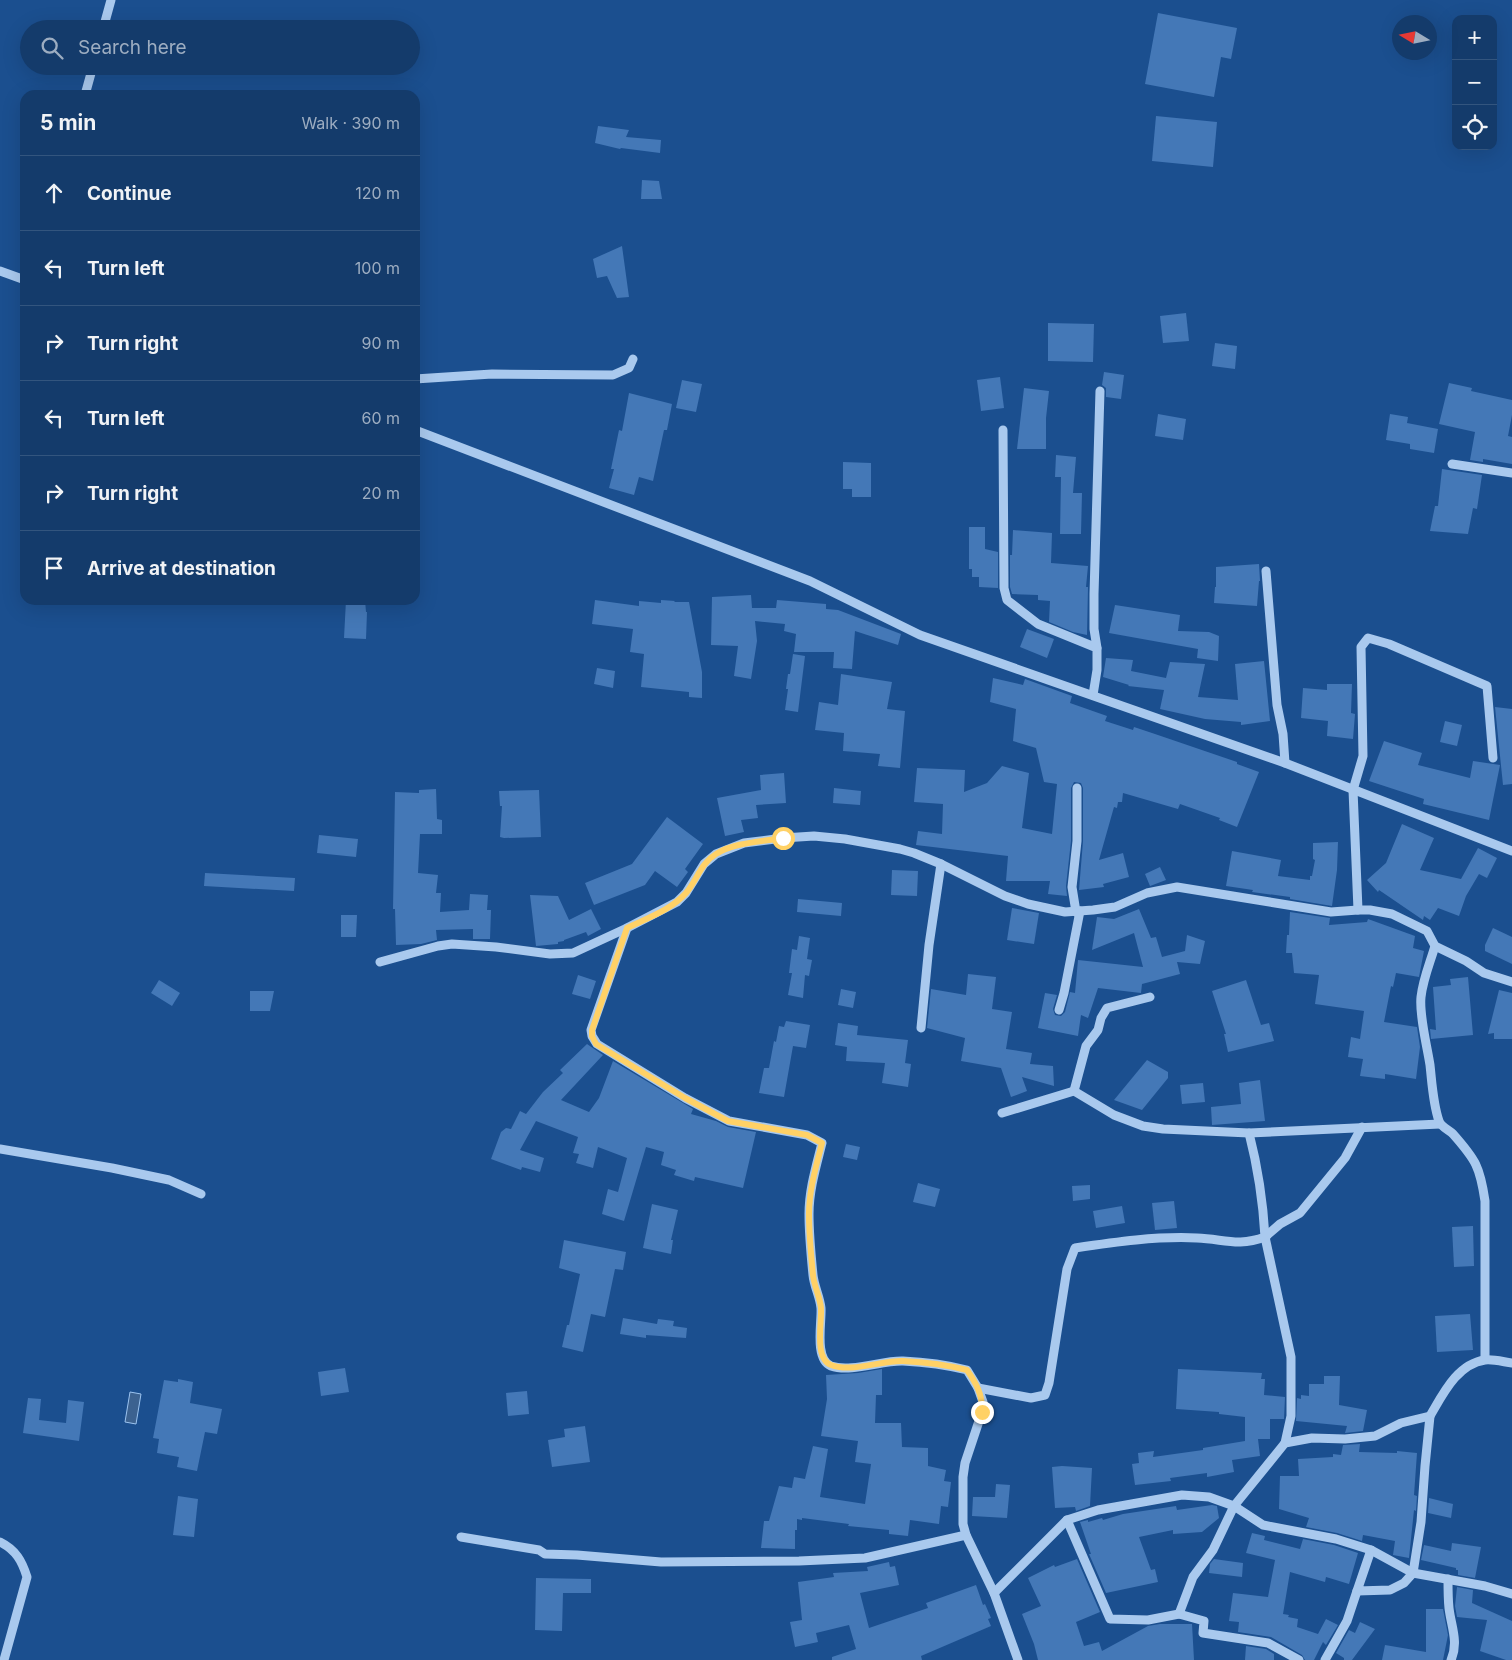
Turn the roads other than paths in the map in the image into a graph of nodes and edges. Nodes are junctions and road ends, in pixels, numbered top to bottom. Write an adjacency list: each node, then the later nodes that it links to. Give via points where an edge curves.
1 (111, 0): 2 (street)
2 (105, 20)
3 (91, 75): 4 (street)
4 (86, 90)
5 (0, 271): 6 (street)
6 (20, 278)
7 (633, 359): 8 (street, via 629,368 613,375 492,374)
8 (420, 379)
9 (1100, 391): 15 (street, via 1094,603)
10 (1003, 430): 15 (street, via 1004,588 1007,600 1038,624)
11 (420, 432): 16 (street, via 810,581 920,635)
12 (1452, 464): 13 (street)
13 (1512, 473)
14 (1266, 571): 18 (street)
15 (1097, 648): 16 (street)
16 (1093, 695): 18 (street)
17 (1493, 758): 20 (street, via 1486,686 1368,638 1361,647 1363,756)
18 (1285, 763): 20 (street)
19 (1077, 788): 24 (street, via 1077,841 1072,886)
20 (1353, 790): 21 (street); 23 (street)
21 (1512, 851)
22 (941, 864): 24 (street, via 1028,904 1065,912); 25 (street, via 900,849 845,839 783,838 744,844 716,854 704,864 677,902); 31 (street)
23 (1358, 910): 24 (street, via 1332,912 1177,887 1147,893 1115,907); 26 (street, via 1392,914 1427,931)
24 (1078, 911): 30 (street, via 1064,993)
25 (627, 928): 27 (street, via 573,953 452,944); 42 (street, via 592,1030 596,1044 728,1121 807,1135 822,1143 812,1182 809,1215 813,1277 821,1308 821,1347 825,1361 838,1367 901,1361 954,1366 967,1370)
26 (1435, 946): 28 (street, via 1484,973); 34 (street, via 1420,1000)
27 (380, 962)
28 (1512, 982)
29 (1150, 997): 32 (street, via 1107,1008 1098,1030 1086,1046)
30 (1058, 1010)
31 (920, 1028)
32 (1074, 1091): 33 (street); 36 (street, via 1114,1115 1143,1126)
33 (1002, 1113)
34 (1440, 1124): 35 (street); 40 (street, via 1469,1153 1482,1177)
35 (1362, 1128): 36 (street); 39 (street, via 1345,1158 1300,1213)
36 (1250, 1133): 39 (street, via 1264,1203)
37 (0, 1149): 38 (street, via 169,1180)
38 (201, 1194)
39 (1265, 1237): 42 (street, via 1234,1243 1198,1238 1148,1239 1076,1248 1067,1269 1045,1395 1031,1398); 44 (street, via 1291,1357 1291,1416)
40 (1486, 1360): 41 (street); 43 (street, via 1466,1366 1448,1386)
41 (1512, 1363)
42 (978, 1388): 47 (street, via 983,1402 982,1412 963,1477)
43 (1430, 1416): 44 (street, via 1401,1423 1375,1436 1312,1438); 51 (street)
44 (1285, 1443): 45 (street)
45 (1234, 1506): 46 (street, via 1209,1497 1182,1495 1098,1510); 50 (street, via 1263,1525 1336,1539); 56 (street, via 1214,1550 1193,1577)
46 (1066, 1520): 54 (street); 56 (street, via 1110,1619 1148,1620)
47 (966, 1534): 48 (street, via 865,1558 704,1563 545,1554 539,1550); 54 (street)
48 (461, 1537)
49 (0, 1542): 57 (street, via 16,1554 27,1577)
50 (1371, 1550): 51 (street); 53 (street)
51 (1413, 1573): 52 (street); 53 (street, via 1404,1583 1390,1590)
52 (1448, 1579): 55 (street); 61 (street, via 1448,1606 1455,1637)
53 (1356, 1591): 60 (street, via 1347,1621)
54 (994, 1593): 58 (street)
55 (1512, 1594)
56 (1179, 1614): 59 (street, via 1204,1621 1203,1634 1268,1643)
57 (4, 1660)
58 (1018, 1660)
59 (1299, 1660)
60 (1325, 1660)
61 (1451, 1660)

